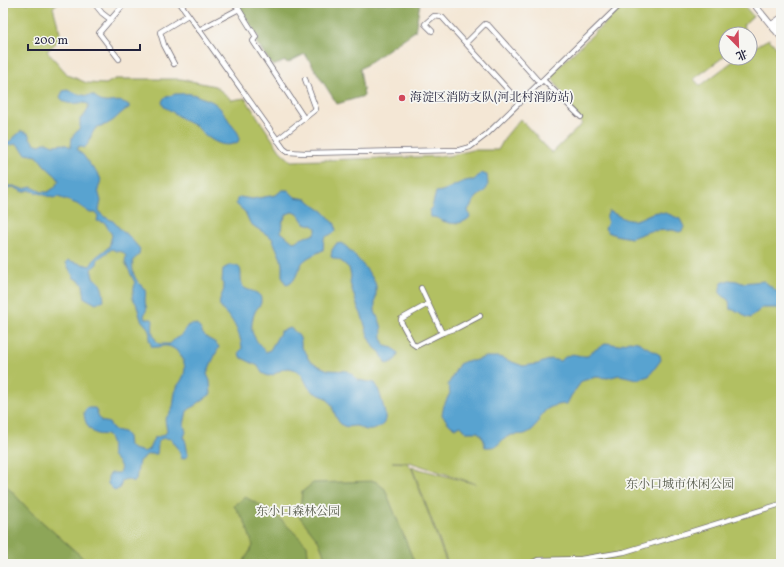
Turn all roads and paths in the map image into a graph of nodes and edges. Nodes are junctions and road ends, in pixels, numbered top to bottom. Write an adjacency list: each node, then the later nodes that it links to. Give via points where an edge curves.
1 (94, 3): 10 (street)
2 (125, 3): 10 (street)
3 (180, 3): 8 (street)
4 (235, 3): 7 (street)
5 (622, 3): 20 (street)
6 (752, 3): 12 (street)
7 (239, 9): 13 (street); 23 (street, via 256,37 253,41)
8 (188, 15): 13 (street); 18 (street, via 160,32)
9 (781, 18): 12 (street)
10 (111, 20): 17 (street, via 99,33)
11 (781, 24): 12 (street)
12 (772, 27): 15 (street)
13 (199, 30): 24 (street)
14 (432, 31): 16 (street, via 425,24 434,16 442,17)
15 (781, 37)
16 (466, 43): 20 (street, via 485,24 489,26); 21 (street)
17 (119, 59)
18 (174, 64)
19 (305, 79): 23 (street, via 316,109)
20 (542, 81): 21 (street); 22 (street)
21 (520, 103): 24 (street, via 487,134 470,147 459,150 305,153 288,152)
22 (581, 117)
23 (304, 118): 24 (street)
24 (277, 140)
25 (421, 288): 26 (street)
26 (428, 304): 28 (street); 28 (street, via 401,319 401,322 416,346)
27 (480, 316): 28 (street)
28 (442, 333)
29 (781, 504): 30 (street, via 624,552 581,559 538,560)
30 (530, 564)

